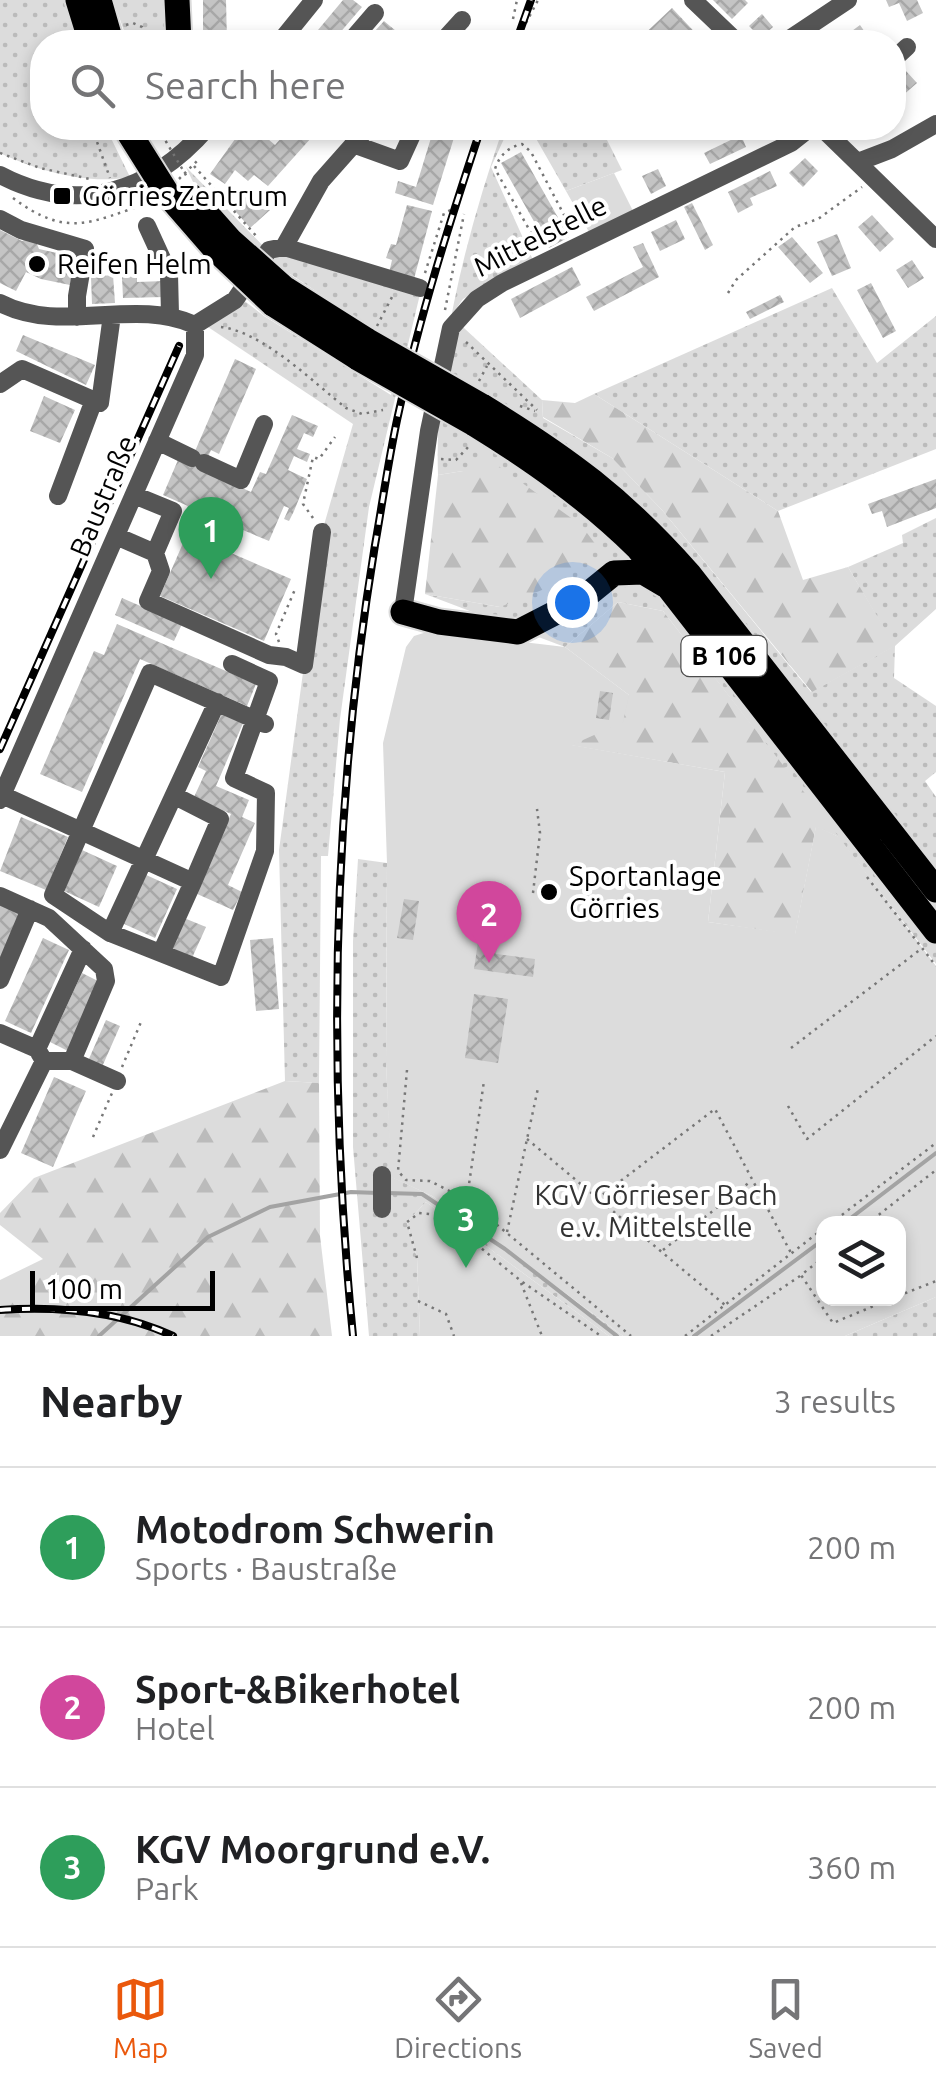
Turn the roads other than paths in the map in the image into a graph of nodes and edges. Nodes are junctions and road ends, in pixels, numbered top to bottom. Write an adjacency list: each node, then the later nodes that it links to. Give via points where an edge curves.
1 (78, 0): 8 (highway)
2 (102, 0): 9 (highway)
3 (177, 0): 10 (highway)
4 (314, 0): 11 (street)
5 (693, 0): 13 (street)
6 (848, 0): 14 (street)
7 (374, 13): 12 (street)
8 (88, 30)
9 (113, 30)
10 (178, 30)
11 (290, 30)
12 (360, 30)
13 (724, 30)
14 (803, 30)
15 (936, 124): 24 (street)
16 (134, 140): 31 (highway, B 106, bridge, via 168,195 215,249)
17 (154, 140): 31 (highway, B 106, bridge, via 183,187)
18 (196, 140): 25 (street, via 149,177 88,196 47,194)
19 (358, 140): 23 (street)
20 (409, 140): 23 (street, via 400,160)
21 (795, 140): 50 (street, Mittelstelle, via 477,299 452,328)
22 (835, 140): 24 (street)
23 (354, 144): 29 (street)
24 (858, 162): 28 (street)
25 (0, 175)
26 (0, 219): 35 (street, via 85,249)
27 (148, 226): 33 (street, via 169,274)
28 (936, 238)
29 (276, 248): 30 (street); 36 (street, via 235,300)
30 (420, 288)
31 (278, 296): 39 (highway, B 106, bridge)
32 (0, 303): 35 (street, via 39,318)
33 (170, 314): 34 (street); 36 (street)
34 (112, 316): 35 (street); 38 (street, via 100,403)
35 (77, 317)
36 (195, 324): 41 (street, Baustraße, via 195,355)
37 (0, 384): 38 (street, via 22,369)
38 (94, 400): 43 (street)
39 (476, 415): 44 (highway, B 106); 59 (highway, B 106, via 549,447 651,532)
40 (264, 424): 41 (street, via 241,480)
41 (157, 441): 42 (street, Baustraße)
42 (134, 495): 46 (street, Baustraße); 47 (street, via 173,511)
43 (58, 496)
44 (598, 508): 48 (highway, via 617,550); 49 (highway, B 106)
45 (322, 532): 47 (street, via 304,665 148,601 161,570)
46 (116, 536): 47 (street); 55 (street, Baustraße)
47 (155, 553)
48 (614, 573): 49 (highway, via 642,572); 50 (highway, via 518,632)
49 (674, 591): 63 (highway, B 106)
50 (403, 612)
51 (232, 664): 53 (street, via 269,681)
52 (217, 702): 53 (street); 54 (street); 56 (street, via 150,673)
53 (260, 722): 65 (street, via 234,778 266,793 265,851 221,977)
54 (175, 796): 57 (street); 58 (street, via 220,819)
55 (1, 798): 56 (street)
56 (82, 830): 57 (street); 62 (street, via 53,895)
57 (145, 860): 58 (street); 62 (street)
58 (193, 882): 65 (street)
59 (936, 890)
60 (0, 896): 61 (street)
61 (30, 909): 64 (street); 66 (street)
62 (110, 933): 65 (street)
63 (929, 940)
64 (83, 949): 68 (street); 69 (street, via 104,969 106,982)
65 (161, 953)
66 (0, 980)
67 (0, 1033): 68 (street)
68 (40, 1055): 69 (street); 71 (street)
69 (72, 1061): 70 (street)
70 (116, 1081)
71 (0, 1150)
72 (382, 1175): 73 (street)
73 (382, 1209)

